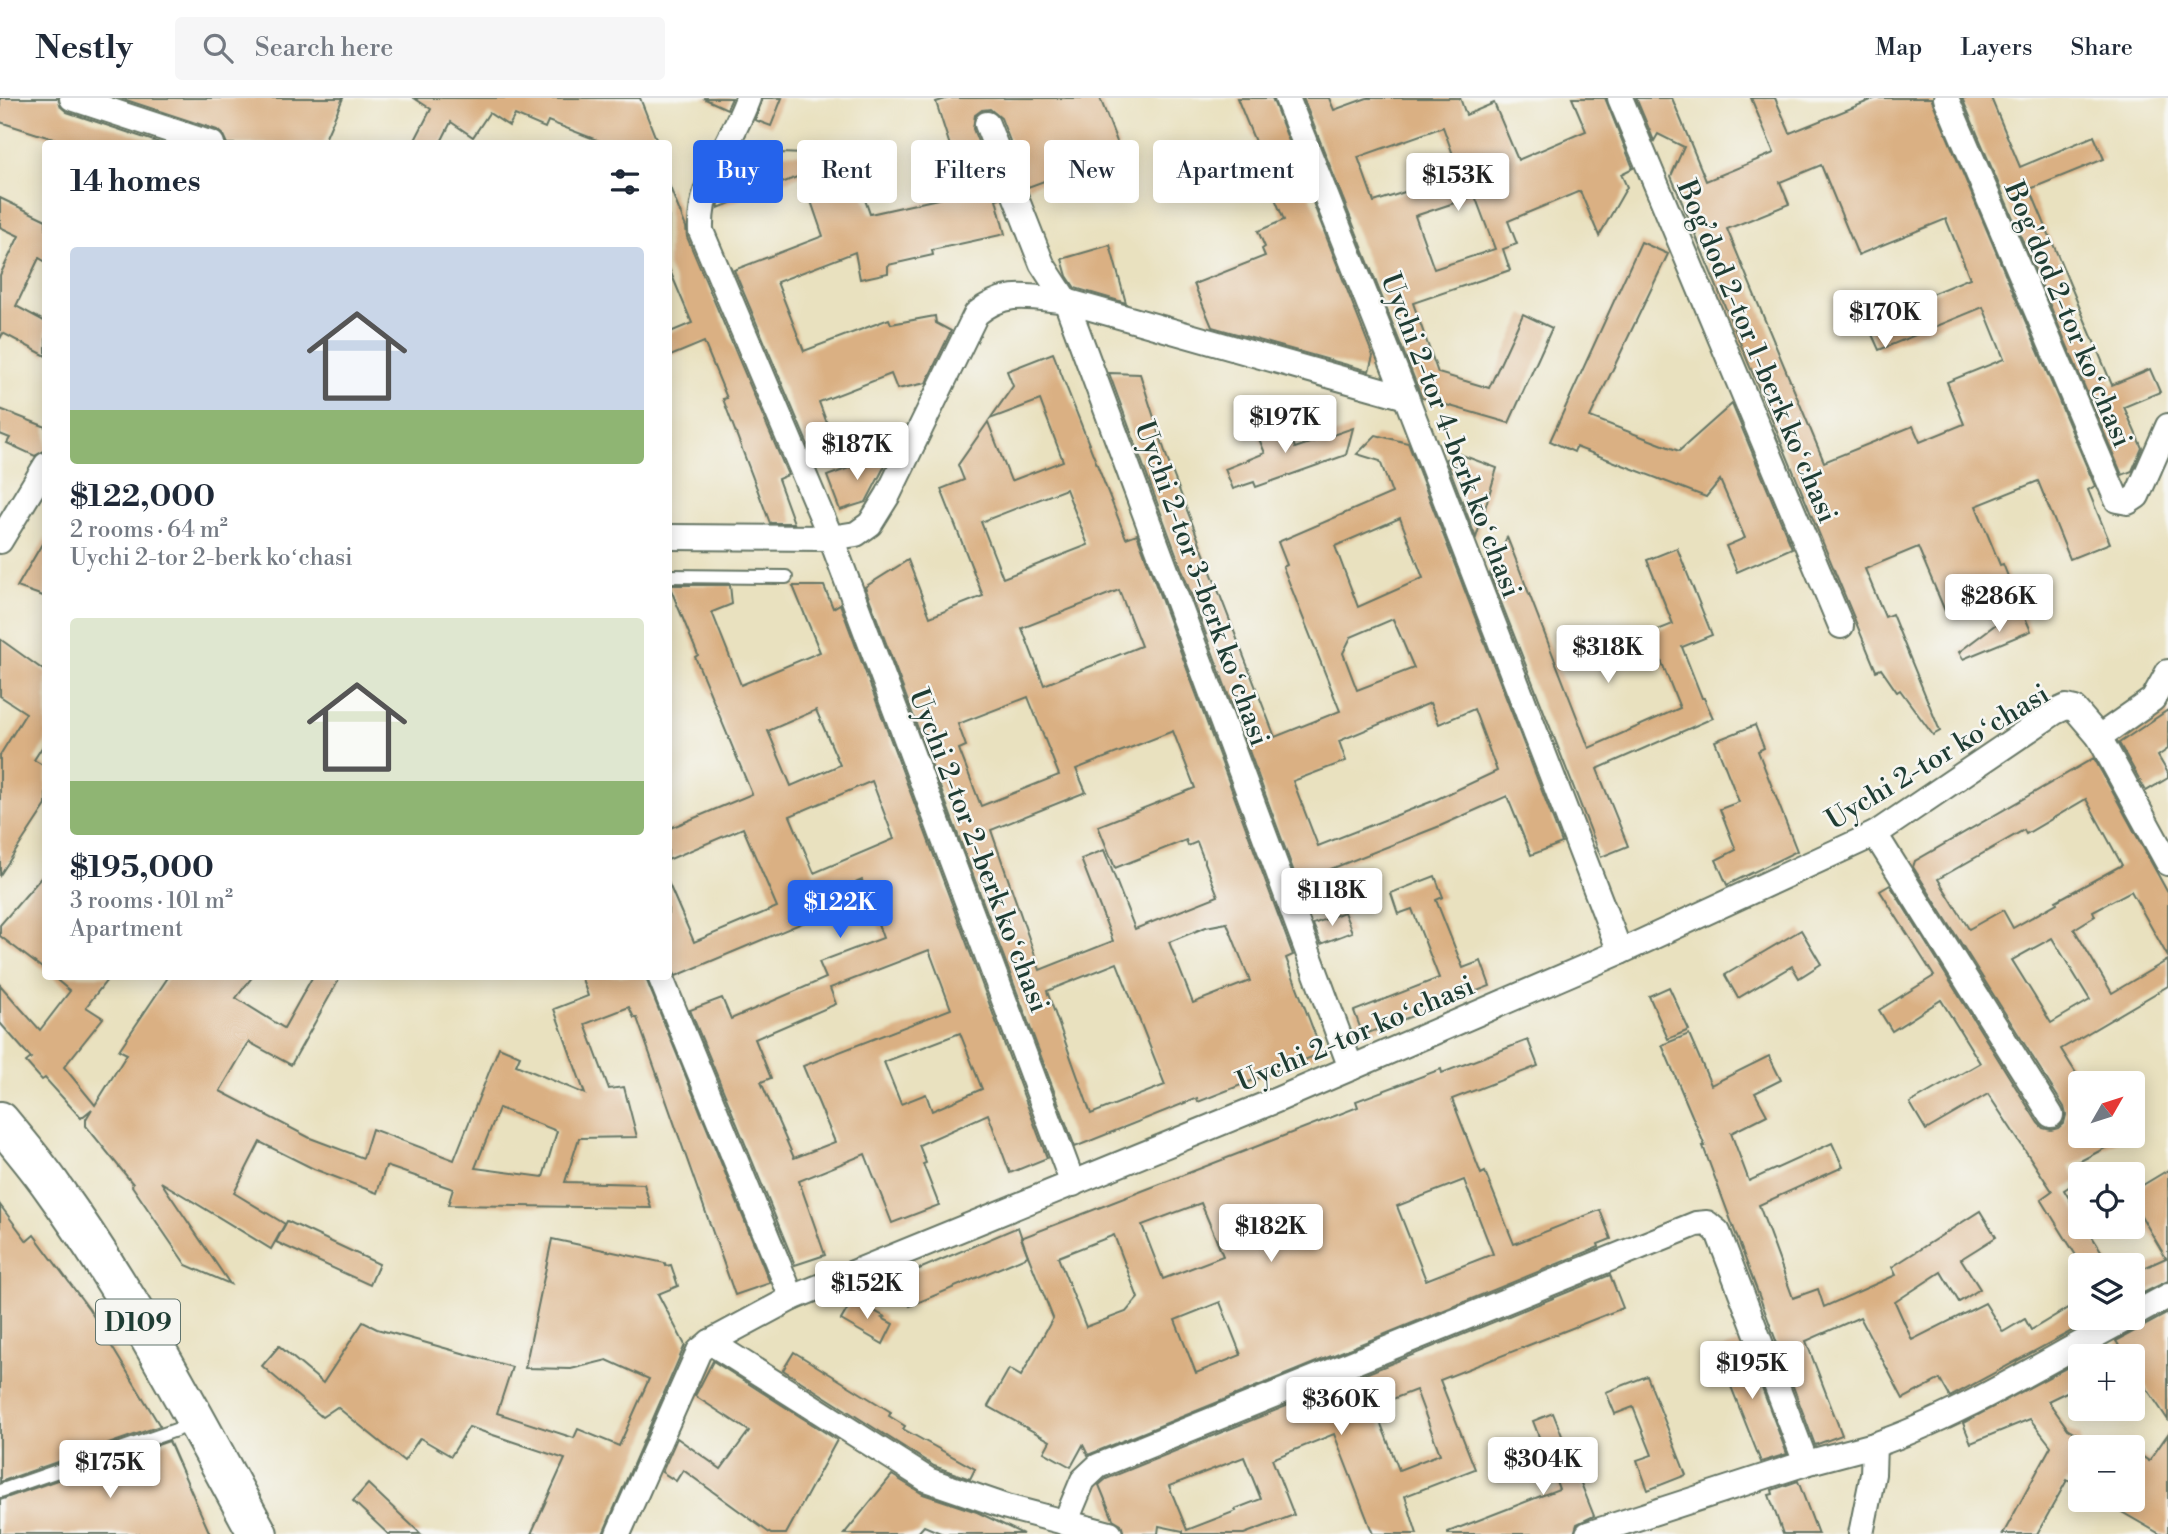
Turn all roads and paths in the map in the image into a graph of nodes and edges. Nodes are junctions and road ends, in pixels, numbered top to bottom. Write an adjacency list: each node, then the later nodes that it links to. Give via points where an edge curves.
1 (72, 98): 7 (street)
2 (748, 98): 13 (street, Uychi 2-tor 2-berk koʻchasi, via 706,187 701,232)
3 (1287, 98): 9 (street, Uychi 2-tor 4-berk koʻchasi)
4 (1620, 98): 17 (street, Bogʼdod 2-tor 1-berk koʻchasi)
5 (1946, 98): 10 (street, Bog'dod 2-tor koʻchasi, via 2117,500 2128,502 2137,496)
6 (987, 124): 8 (street, Uychi 2-tor 3-berk koʻchasi, via 1042,264)
7 (200, 140)
8 (1066, 301): 9 (street); 13 (street, via 1005,297 976,314 870,524 856,534); 24 (street, Uychi 2-tor 3-berk koʻchasi)
9 (1406, 397): 22 (street, Uychi 2-tor 4-berk koʻchasi)
10 (2168, 426)
11 (42, 472): 14 (street)
12 (672, 537): 13 (street)
13 (831, 538): 27 (street, Uychi 2-tor 2-berk koʻchasi)
14 (0, 541)
15 (672, 576): 16 (lane)
16 (786, 577)
17 (1841, 626)
18 (2168, 672): 19 (street, via 2152,699)
19 (2099, 737): 20 (street, Uychi 2-tor koʻchasi, via 2076,709 2066,707); 21 (street)
20 (1875, 834): 22 (street, Uychi 2-tor koʻchasi); 25 (street)
21 (2168, 863)
22 (1620, 952): 24 (street, Uychi 2-tor koʻchasi)
23 (662, 980): 29 (street)
24 (1352, 1068): 27 (street, Uychi 2-tor koʻchasi)
25 (2051, 1115)
26 (0, 1121): 33 (main road, D109, via 53,1188 119,1288)
27 (1073, 1184): 29 (street, Uychi 2-tor koʻchasi)
28 (2168, 1296): 30 (street)
29 (792, 1298): 32 (street, Uychi 2-tor koʻchasi)
30 (2145, 1308)
31 (2106, 1330): 34 (street, via 1966,1405)
32 (710, 1342): 37 (street, via 928,1480); 39 (street, Uychi 2-tor koʻchasi, via 699,1351)
33 (197, 1423): 36 (lane); 38 (main road, D109)
34 (1874, 1445): 35 (street); 42 (street)
35 (1806, 1464): 37 (street, via 1718,1232 1707,1223 1098,1466 1083,1480); 41 (street)
36 (0, 1491)
37 (1065, 1523): 40 (street)
38 (258, 1534)
39 (618, 1534)
40 (1110, 1534)
41 (1588, 1534)
42 (1861, 1534)

